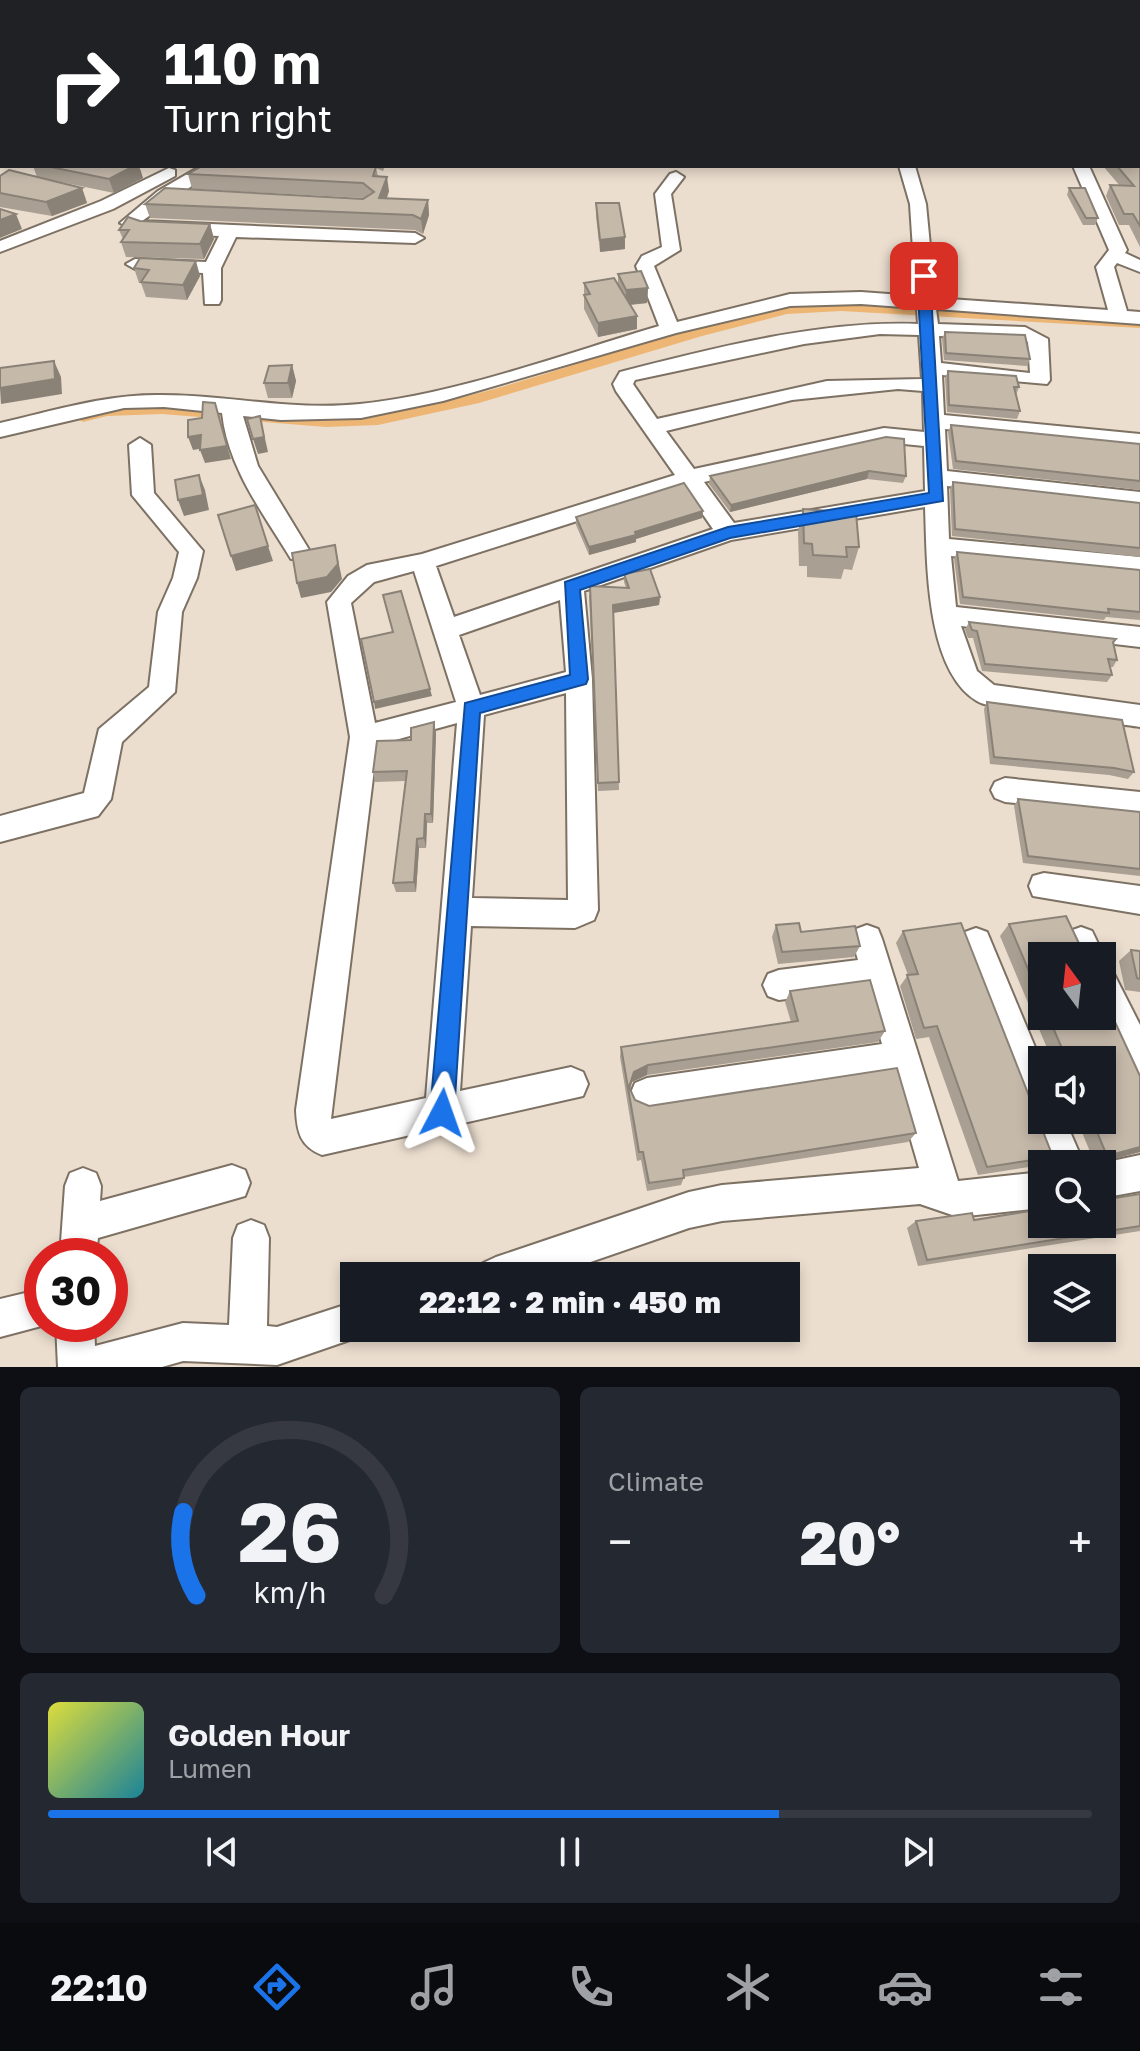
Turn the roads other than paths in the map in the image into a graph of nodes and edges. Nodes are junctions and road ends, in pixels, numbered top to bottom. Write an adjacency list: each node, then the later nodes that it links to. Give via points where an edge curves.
1 (214, 168): 8 (street)
2 (908, 168): 21 (street, via 918,204)
3 (1082, 168): 16 (street)
4 (136, 169): 5 (street)
5 (172, 171): 10 (street)
6 (676, 177): 23 (street, via 663,194 671,250 645,266)
7 (80, 193): 10 (street)
8 (164, 195): 9 (street); 13 (street, via 129,223 136,228)
9 (195, 197)
10 (120, 202): 12 (street)
11 (15, 218): 12 (street)
12 (45, 226): 15 (street)
13 (229, 233): 14 (street); 19 (street)
14 (415, 238)
15 (0, 247)
16 (1117, 256): 18 (street); 22 (street, via 1105,267)
17 (135, 264): 19 (street)
18 (1140, 267)
19 (212, 268): 20 (street)
20 (212, 300)
21 (927, 315): 22 (street); 23 (street, via 861,298 790,300); 24 (street); 24 (street, via 1038,339 1040,380); 27 (street, via 627,376 623,384)
22 (1130, 318)
23 (670, 329): 25 (street, via 363,420 315,414)
24 (932, 377): 27 (street, via 789,394); 29 (street)
25 (232, 417): 26 (street); 37 (street, via 242,461)
26 (141, 420): 28 (street, via 79,410); 31 (street, via 78,423); 50 (street, via 143,495 191,551 170,612 162,692 109,737 97,799 88,807)
27 (653, 427): 32 (street)
28 (0, 430)
29 (934, 430): 30 (street); 32 (street, via 884,435); 33 (street)
30 (1140, 441)
31 (0, 442)
32 (689, 478): 35 (street); 38 (street)
33 (937, 487): 34 (street); 35 (street); 36 (street)
34 (1140, 500)
35 (728, 532): 40 (street)
36 (938, 546): 39 (street); 41 (street)
37 (299, 553)
38 (423, 562): 42 (street); 47 (street, via 376,568 357,580 339,602)
39 (1140, 566)
40 (571, 586): 42 (street); 44 (street)
41 (945, 615): 43 (street); 46 (street, via 952,647 981,691 1005,699)
42 (448, 629): 45 (street)
43 (1140, 637)
44 (579, 679): 45 (street); 53 (street, via 583,910)
45 (471, 708): 47 (street); 53 (street)
46 (1140, 716)
47 (364, 737): 64 (street, via 313,1125 317,1136 327,1137)
48 (1005, 790): 49 (street)
49 (1140, 804)
50 (0, 829)
51 (1044, 886): 52 (street)
52 (1140, 900)
53 (455, 912): 64 (street)
54 (867, 939): 56 (street)
55 (976, 942): 61 (street)
56 (877, 972): 57 (street); 59 (street)
57 (779, 985)
58 (1116, 1011): 60 (street)
59 (903, 1057): 63 (street); 70 (street)
60 (1140, 1060)
61 (1028, 1070)
62 (571, 1084): 64 (street)
63 (647, 1095)
64 (442, 1113)
65 (1140, 1173): 66 (street)
66 (1116, 1177)
67 (232, 1183): 72 (street)
68 (83, 1186): 71 (street)
69 (1028, 1192): 70 (street, via 958,1199)
70 (944, 1193): 74 (street, via 920,1186 722,1203)
71 (79, 1238)
72 (84, 1238)
73 (251, 1238): 79 (street)
74 (537, 1262)
75 (24, 1312): 76 (street)
76 (0, 1318)
77 (340, 1326): 79 (street, via 277,1346)
78 (76, 1342): 80 (street)
79 (247, 1344): 81 (street, via 183,1342)
80 (77, 1367)
81 (91, 1367)

